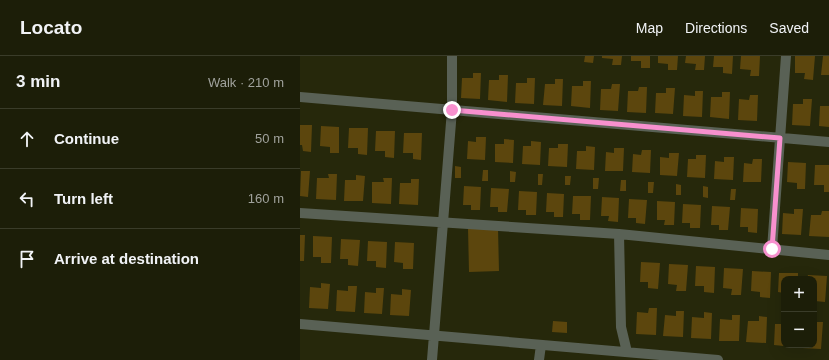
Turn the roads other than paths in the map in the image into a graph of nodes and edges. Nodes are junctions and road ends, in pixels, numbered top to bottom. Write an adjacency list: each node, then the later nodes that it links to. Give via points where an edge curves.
1 (452, 56): 4 (street)
2 (786, 56): 5 (street)
3 (300, 98): 4 (street)
4 (452, 110): 5 (street); 8 (street)
5 (780, 138): 6 (street); 10 (street)
6 (829, 142)
7 (300, 213): 8 (street)
8 (443, 222): 9 (street); 13 (street)
9 (619, 234): 10 (street); 15 (street, via 621,327)
10 (772, 249): 11 (street)
11 (829, 255)
12 (300, 324): 13 (street)
13 (434, 336): 14 (street); 16 (street)
14 (541, 345): 15 (street); 17 (street)
15 (627, 352): 18 (street)
16 (432, 360)
17 (540, 360)
18 (718, 360)

